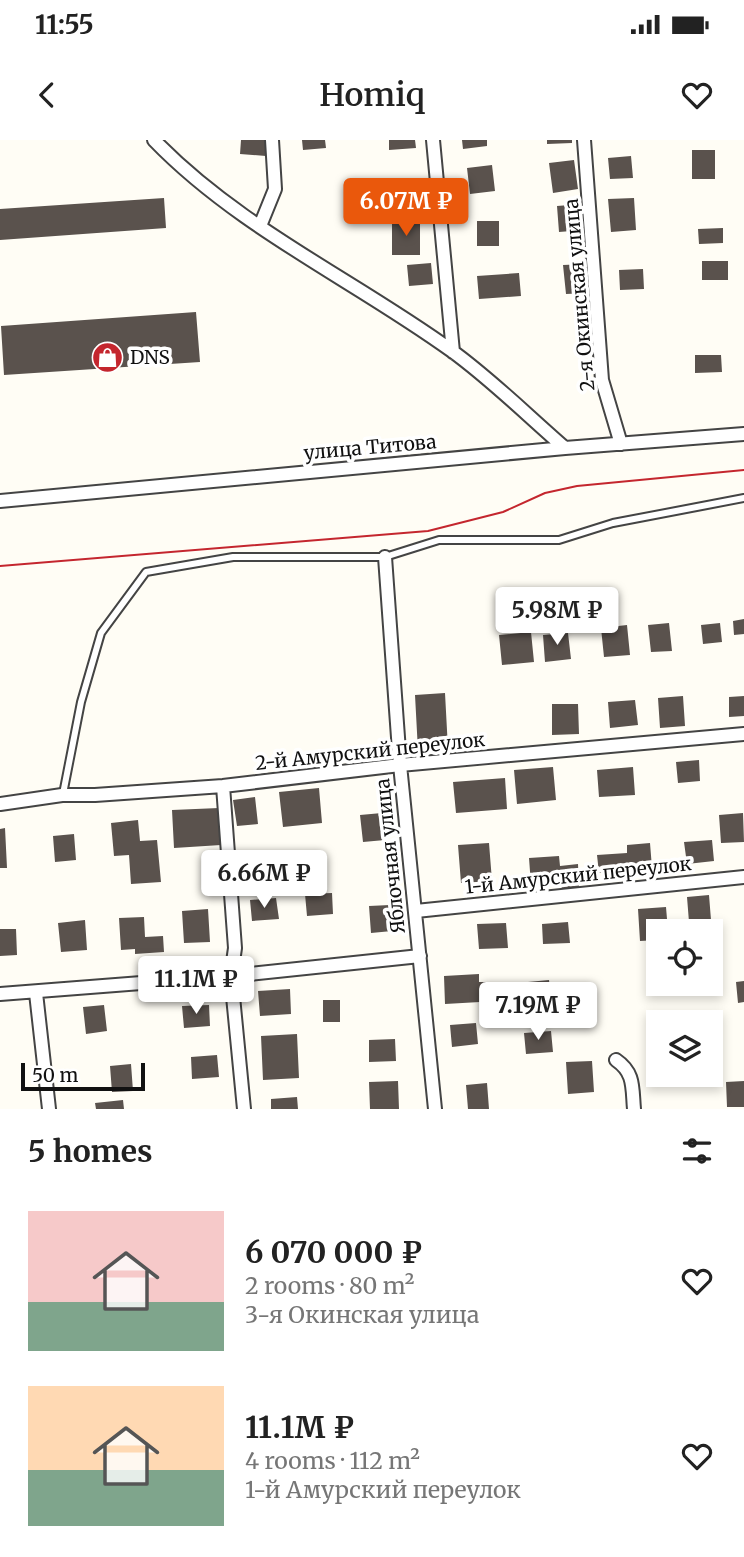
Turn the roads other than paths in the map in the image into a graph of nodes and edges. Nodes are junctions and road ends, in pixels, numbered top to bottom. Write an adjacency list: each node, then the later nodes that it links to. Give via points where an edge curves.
1 (154, 140): 5 (street, via 185,172)
2 (272, 140): 5 (street, via 275,189)
3 (433, 140): 6 (street)
4 (584, 140): 8 (street, 2-я Окинская улица, via 602,380)
5 (260, 226): 6 (street)
6 (453, 352): 9 (street)
7 (744, 434): 8 (street, улица Титова)
8 (621, 444): 9 (street, улица Титова)
9 (565, 449): 11 (street, улица Титова)
10 (744, 498): 12 (lane, via 613,523 559,540 439,540)
11 (0, 501)
12 (385, 557): 14 (street, Яблочная улица); 16 (lane, via 233,557 146,572 101,633)
13 (744, 734): 14 (street, 2-й Амурский переулок)
14 (400, 765): 15 (street, 2-й Амурский переулок); 19 (street, Яблочная улица)
15 (223, 786): 16 (street, 2-й Амурский переулок); 21 (street, via 235,948)
16 (62, 795): 17 (street, 2-й Амурский переулок)
17 (0, 804)
18 (744, 877): 19 (street, 1-й Амурский переулок)
19 (416, 911): 20 (street, Яблочная улица)
20 (420, 956): 21 (street); 27 (street, Яблочная улица)
21 (231, 976): 22 (street); 26 (street)
22 (36, 993): 23 (street); 25 (street)
23 (0, 995)
24 (616, 1060): 28 (street, via 632,1080)
25 (49, 1109)
26 (244, 1109)
27 (435, 1109)
28 (634, 1109)

